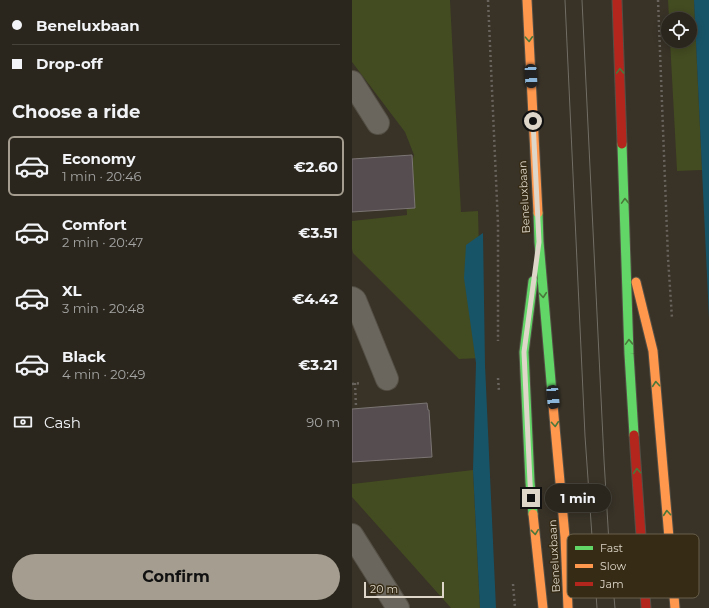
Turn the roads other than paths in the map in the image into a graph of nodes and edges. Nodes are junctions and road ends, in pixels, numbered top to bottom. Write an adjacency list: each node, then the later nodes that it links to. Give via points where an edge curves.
1 (527, 0): 6 (main road, Beneluxbaan, one-way to 6)
2 (617, 0): 5 (main road, one-way to 2)
3 (352, 82): 4 (street)
4 (378, 123)
5 (626, 240): 9 (main road, one-way to 5, via 629,354); 10 (main road, one-way to 5, via 653,351)
6 (539, 242): 12 (main road, Beneluxbaan, one-way to 12); 17 (main road, one-way to 17, via 524,352 530,482)
7 (352, 298): 8 (street)
8 (387, 379)
9 (641, 534)
10 (669, 534)
11 (352, 535): 16 (street)
12 (567, 584)
13 (568, 598): 18 (main road, Beneluxbaan, one-way to 18)
14 (645, 598): 19 (main road, one-way to 14)
15 (674, 598): 20 (main road, one-way to 15)
16 (398, 608)
17 (543, 608)
18 (568, 608)
19 (646, 608)
20 (675, 608)

